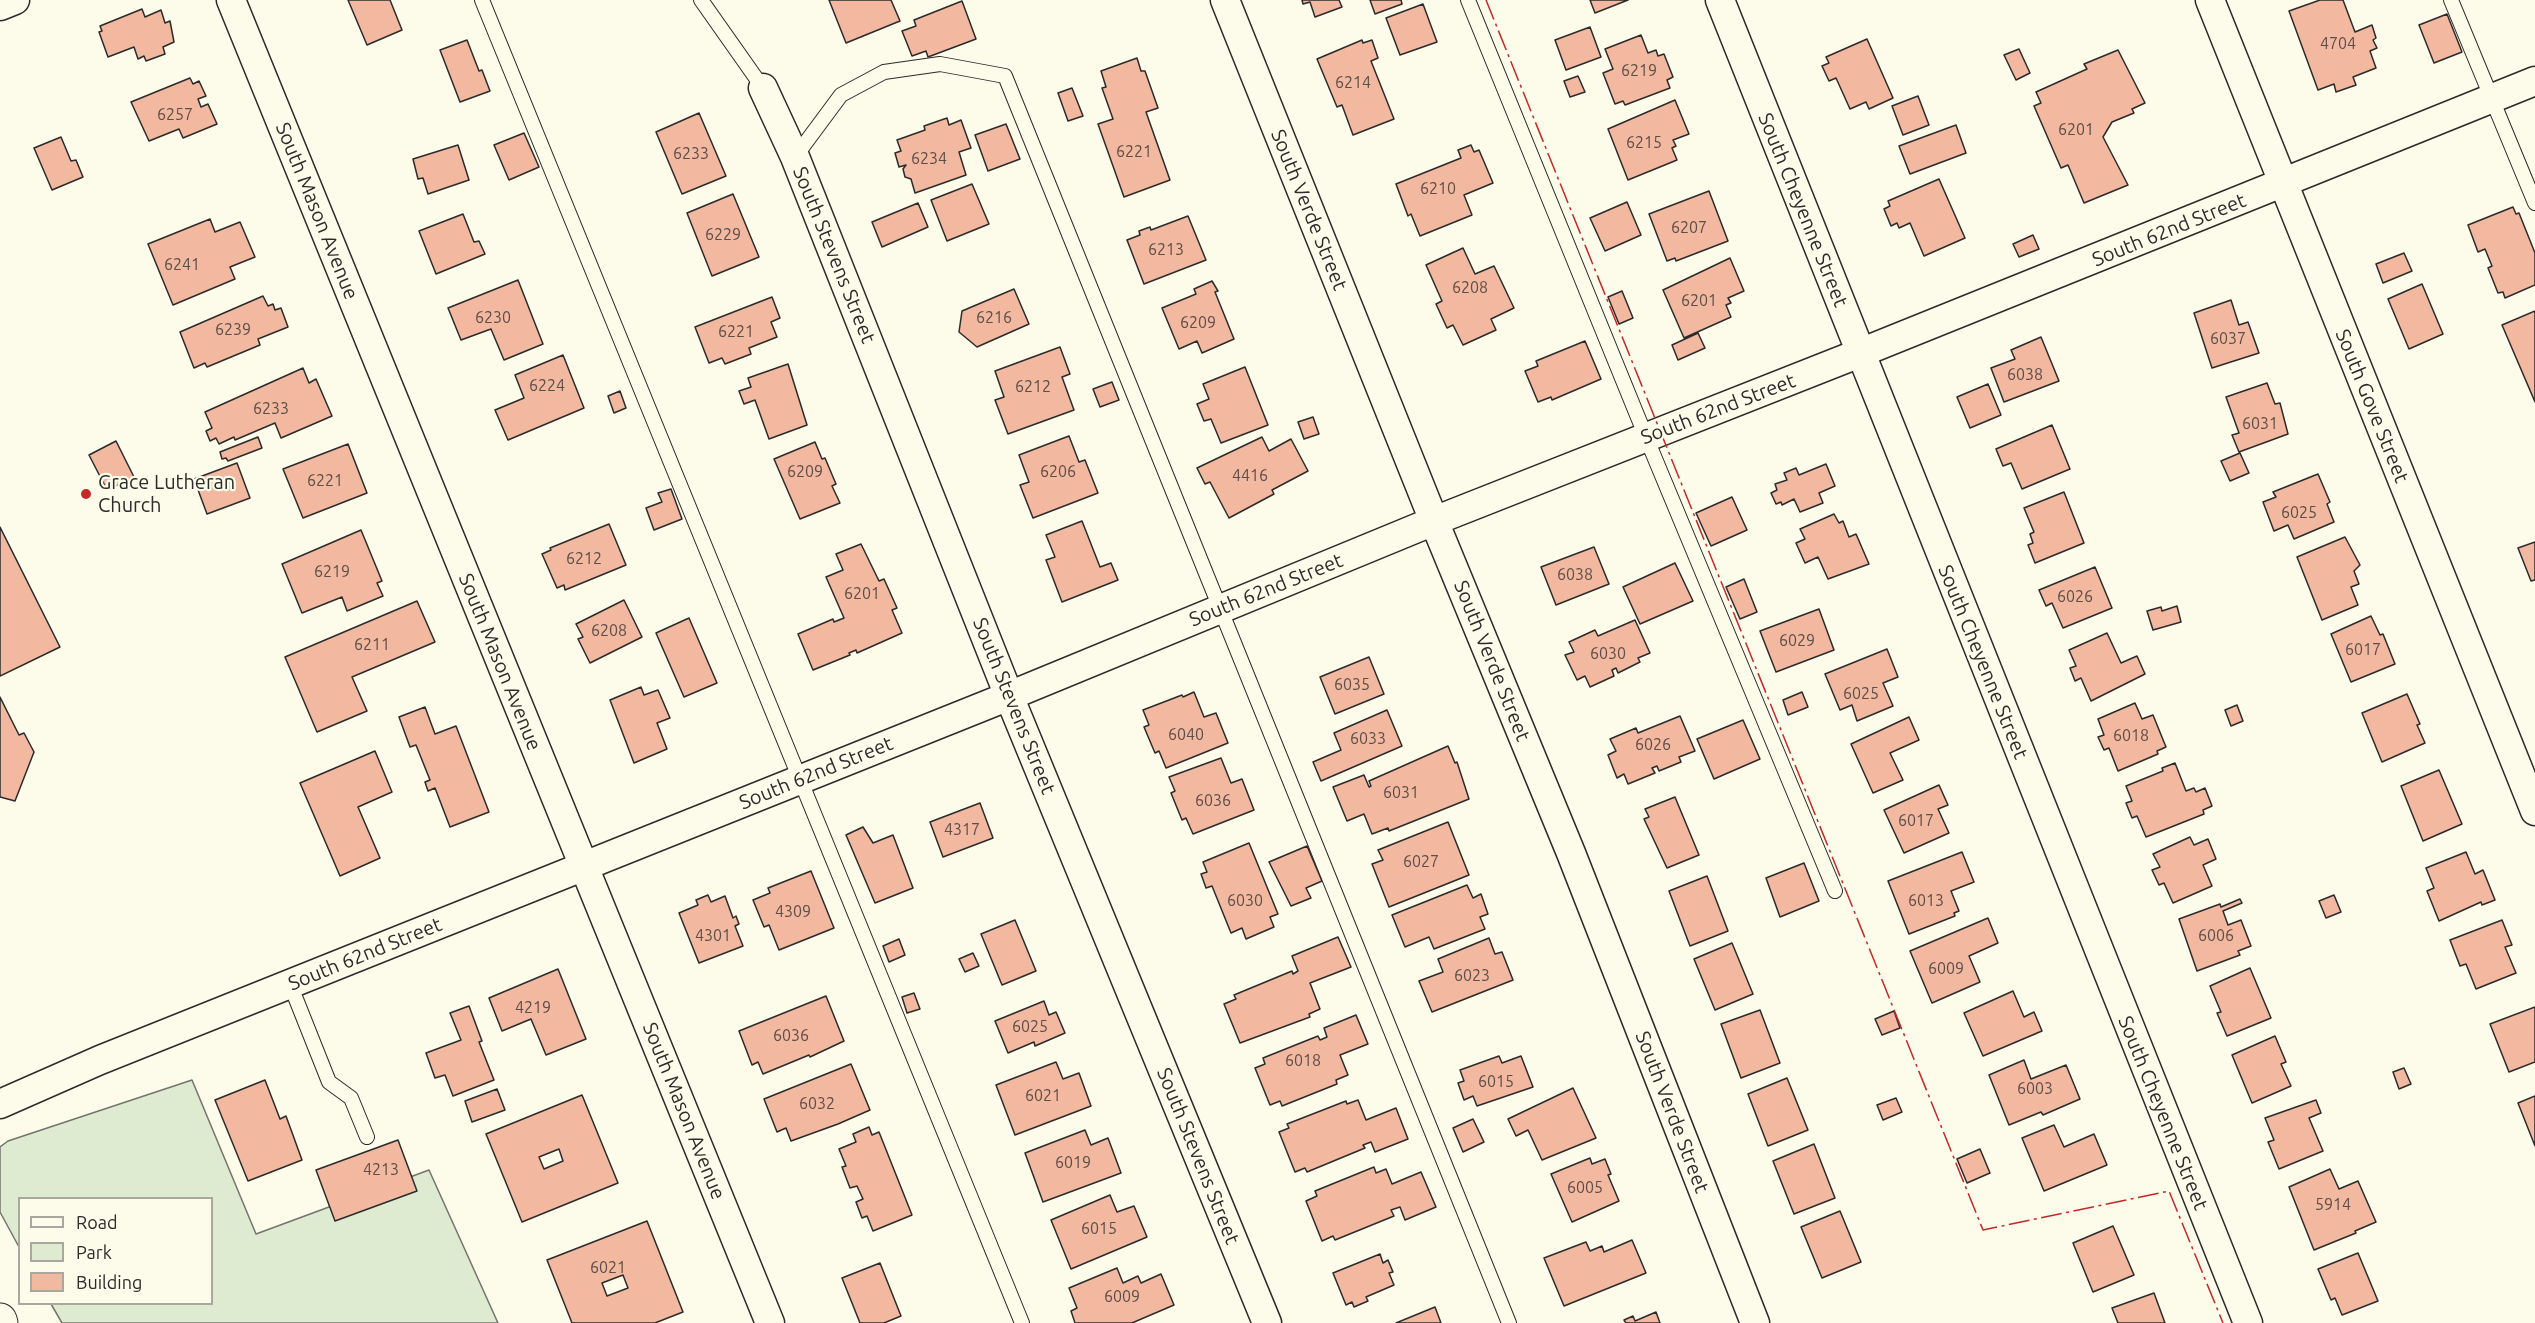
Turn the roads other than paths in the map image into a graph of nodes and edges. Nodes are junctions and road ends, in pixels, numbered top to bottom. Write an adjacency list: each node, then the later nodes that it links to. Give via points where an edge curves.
1 (15, 0): 10 (street)
2 (231, 0): 24 (street, South Mason Avenue)
3 (482, 0): 22 (lane)
4 (700, 0): 12 (lane)
5 (1225, 0): 19 (street, South Verde Street)
6 (1468, 0): 18 (lane)
7 (1720, 0): 17 (street, South Cheyenne Street)
8 (2210, 0): 15 (street, South Gove Street)
9 (2451, 0): 13 (lane)
10 (0, 6)
11 (2535, 81): 13 (street, South 62nd Street)
12 (763, 88): 14 (street, South Stevens Street)
13 (2491, 99): 15 (street, South 62nd Street); 16 (lane)
14 (795, 157): 20 (lane, via 841,95 884,72 940,64 1005,76); 21 (street, South Stevens Street)
15 (2283, 184): 17 (street, South 62nd Street); 23 (street, South Gove Street)
16 (2535, 203)
17 (1860, 353): 18 (street, South 62nd Street); 34 (street, South Cheyenne Street)
18 (1646, 437): 19 (street, South 62nd Street); 25 (lane)
19 (1434, 521): 20 (street, South 62nd Street); 33 (street, South Verde Street, via 1571,853)
20 (1220, 609): 21 (street, South 62nd Street); 32 (lane)
21 (1009, 696): 22 (street, South 62nd Street); 31 (street, South Stevens Street)
22 (801, 779): 24 (street, South 62nd Street); 30 (lane)
23 (2535, 811)
24 (583, 866): 26 (street, South 62nd Street); 29 (street, South Mason Avenue)
25 (1835, 891)
26 (290, 984): 27 (street, South 62nd Street); 28 (lane, via 329,1082 351,1098)
27 (0, 1104)
28 (367, 1137)
29 (770, 1323)
30 (1022, 1323)
31 (1267, 1323)
32 (1509, 1323)
33 (1755, 1323)
34 (2248, 1323)

